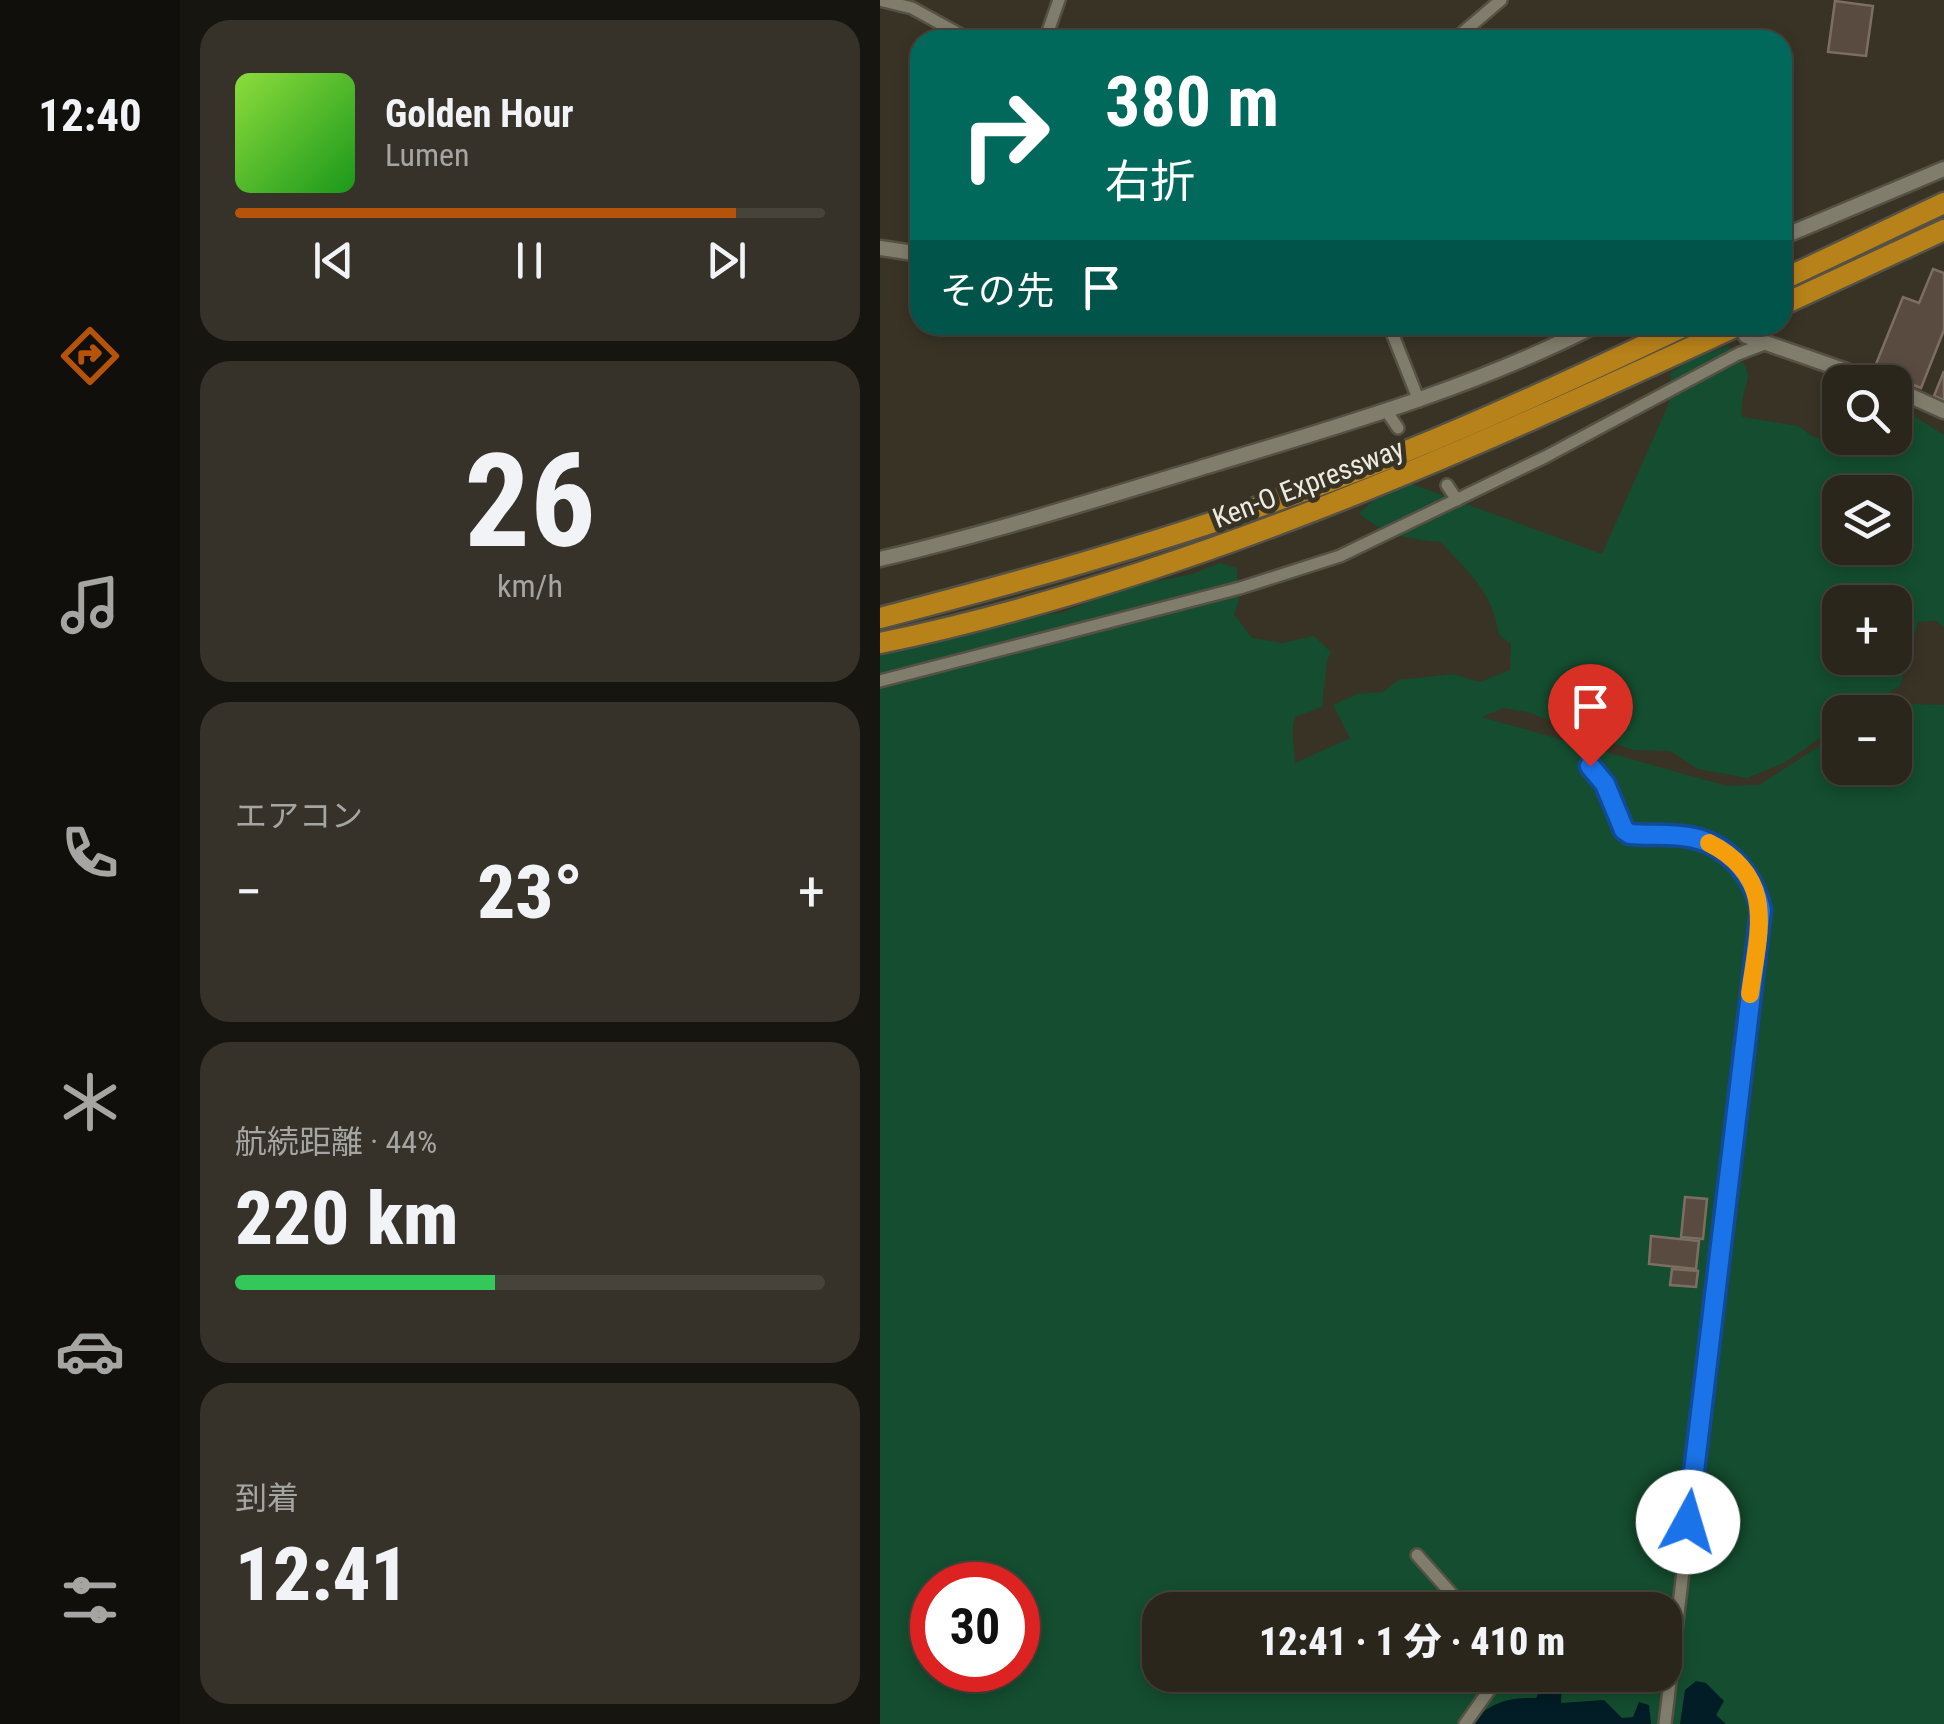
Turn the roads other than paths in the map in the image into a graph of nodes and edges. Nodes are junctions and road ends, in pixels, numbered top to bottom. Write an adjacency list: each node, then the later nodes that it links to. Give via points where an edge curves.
1 (880, 0): 4 (street)
2 (1058, 0): 5 (street)
3 (1501, 0): 6 (street)
4 (952, 30)
5 (1048, 30)
6 (1466, 30)
7 (1944, 169): 10 (street)
8 (1944, 203): 13 (highway)
9 (1944, 230): 14 (highway)
10 (1792, 233)
11 (880, 248): 12 (street)
12 (910, 252)
13 (1792, 275)
14 (1792, 300)
15 (1393, 335): 23 (street)
16 (1573, 335): 23 (street)
17 (1665, 335): 30 (highway, Ken-O Expressway, via 1398,455 1284,498 1042,576)
18 (1733, 335): 31 (highway, Ken-O Expressway, via 1405,476 1172,564)
19 (1750, 335): 20 (street)
20 (1767, 343): 21 (street); 28 (street)
21 (1830, 365)
22 (1912, 397): 24 (street)
23 (1418, 401): 25 (street)
24 (1944, 411)
25 (1387, 412): 26 (street); 29 (street, via 1086,506)
26 (1398, 428)
27 (1447, 485): 28 (street)
28 (1457, 500): 32 (street, via 1340,556 1240,588)
29 (880, 559)
30 (880, 618)
31 (880, 643)
32 (880, 681)
33 (1590, 766): 38 (street, via 1624,830 1714,845 1746,872 1761,910)
34 (1417, 1555): 35 (street)
35 (1450, 1592)
36 (1488, 1692): 37 (street)
37 (1465, 1724)
38 (1665, 1724)

